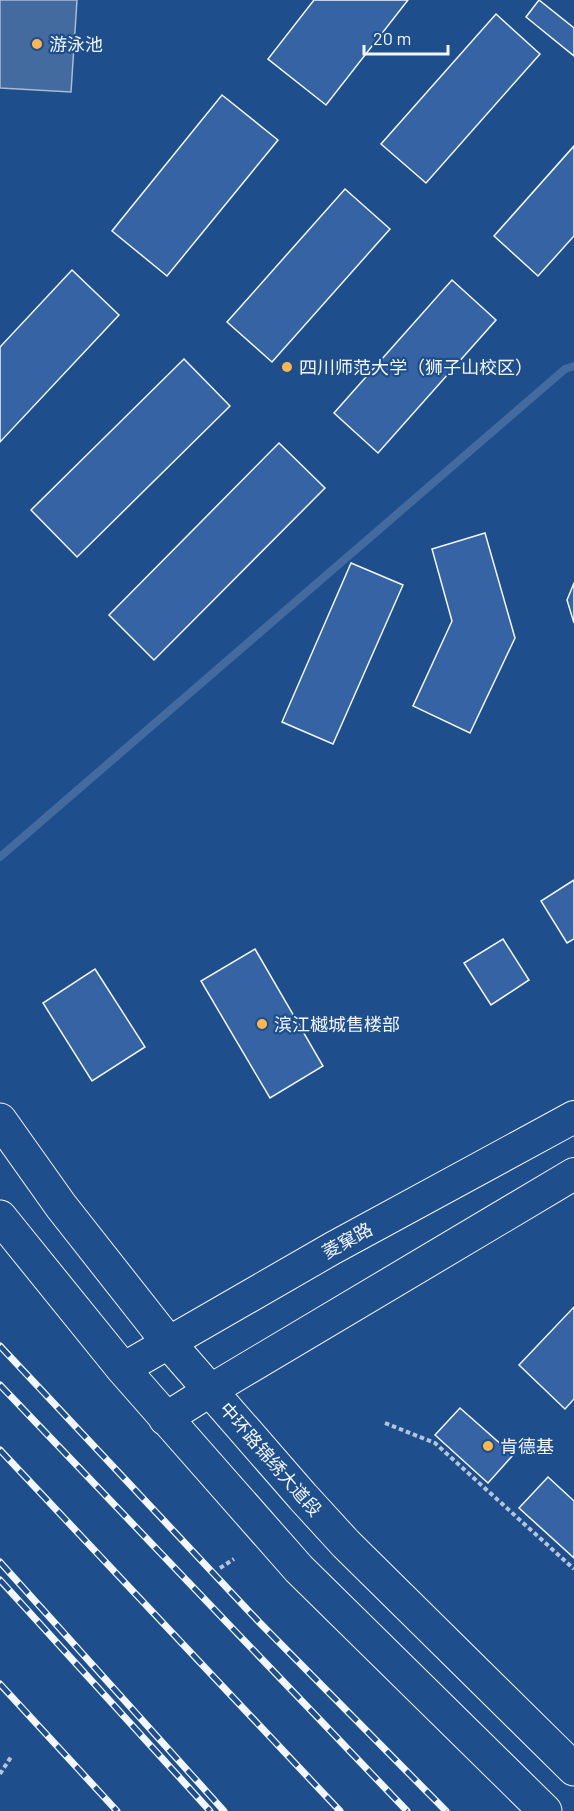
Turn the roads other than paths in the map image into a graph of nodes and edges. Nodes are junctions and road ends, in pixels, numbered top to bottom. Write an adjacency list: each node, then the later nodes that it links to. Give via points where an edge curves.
1 (574, 1117): 5 (street, 菱窠路)
2 (0, 1120): 5 (main road, 中环路锦绣大道段, via 61,1206)
3 (574, 1174): 7 (street)
4 (0, 1217): 6 (main road)
5 (168, 1342): 6 (street, 菱窠路); 7 (main road, 中环路锦绣大道段)
6 (123, 1370): 8 (main road)
7 (211, 1390): 8 (street); 9 (main road, 中环路锦绣大道段, via 346,1544)
8 (165, 1419): 10 (main road, via 300,1569)
9 (574, 1769)
10 (545, 1811)

